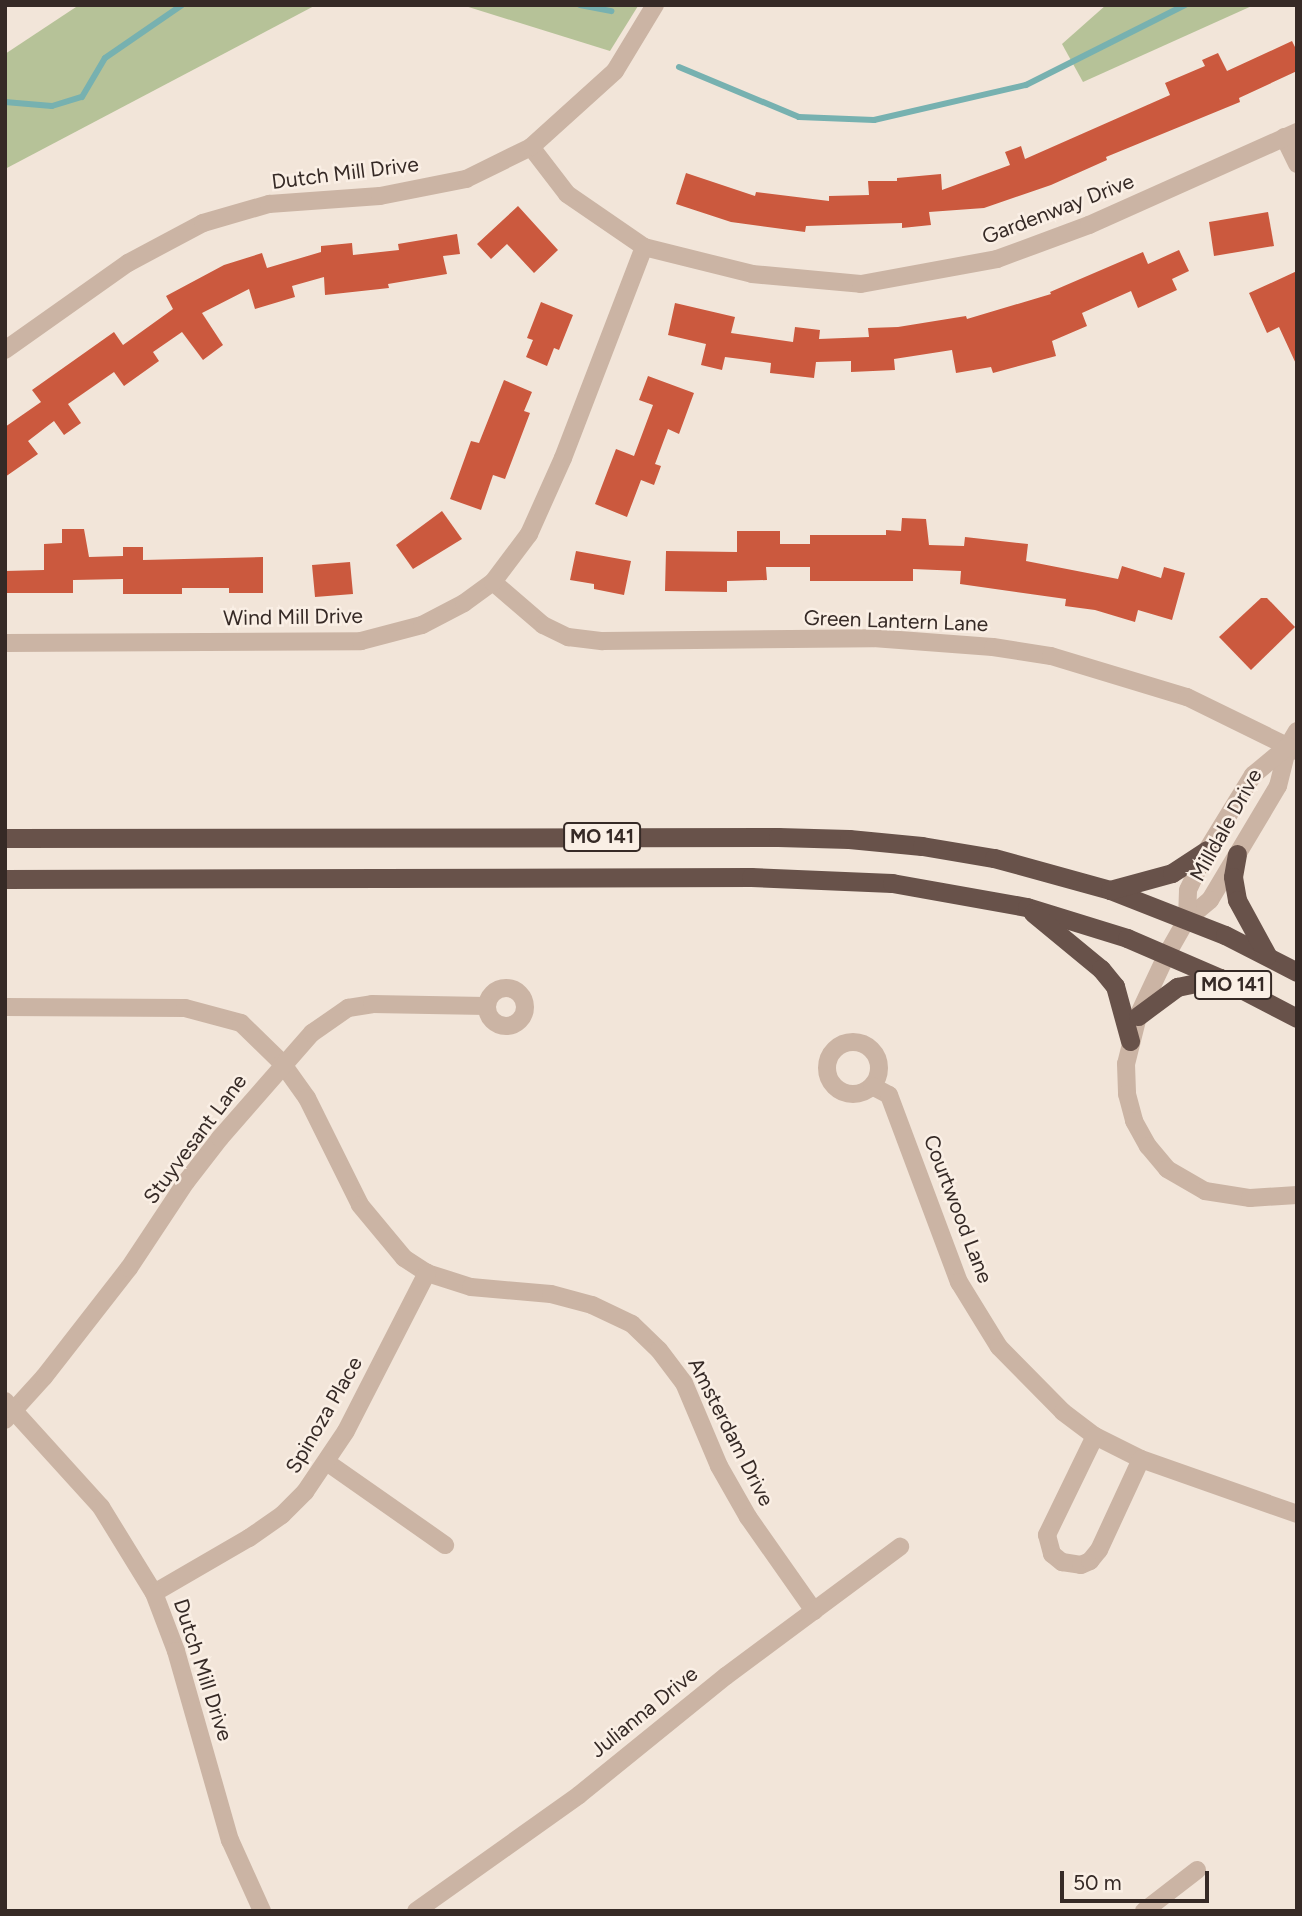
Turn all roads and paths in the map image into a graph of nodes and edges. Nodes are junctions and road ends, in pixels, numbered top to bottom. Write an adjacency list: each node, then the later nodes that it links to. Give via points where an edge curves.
1 (655, 5): 3 (street, Dutch Mill Drive, via 615,71)
2 (1290, 134): 4 (street); 5 (street, Gardenway Drive, via 1089,225 1020,251 899,279 861,284 752,274)
3 (531, 146): 5 (street, Gardenway Drive, via 567,194); 6 (street, Dutch Mill Drive, via 466,179 380,196 269,204 203,223 128,263)
4 (1297, 164)
5 (645, 247): 7 (street, Wind Mill Drive, via 529,534)
6 (5, 350)
7 (493, 582): 8 (street, Wind Mill Drive, via 422,625 362,640); 9 (street, Green Lantern Lane, via 543,625 568,637 603,641 873,638 993,647 1051,656 1187,697)
8 (5, 643)
9 (1294, 743): 11 (street, Milldale Drive, via 1253,775); 12 (street, Milldale Drive, via 1278,786)
10 (5, 838): 14 (highway, MO 141, via 849,839 994,858)
11 (1207, 850): 14 (highway, via 1172,873); 16 (street, Milldale Drive, via 1188,890)
12 (1237, 854): 16 (street, Milldale Drive, via 1210,901); 18 (highway, via 1233,877 1237,900)
13 (5, 878): 15 (highway, MO 141, via 818,879 892,883)
14 (1110, 890): 16 (highway, MO 141)
15 (1027, 908): 17 (highway, MO 141); 25 (highway, via 1115,986)
16 (1187, 919): 17 (street); 18 (highway, MO 141)
17 (1167, 954): 20 (highway, MO 141); 23 (street)
18 (1267, 955): 19 (highway, MO 141)
19 (1297, 972)
20 (1220, 978): 23 (highway, via 1177,987); 24 (highway, MO 141)
21 (486, 1006): 26 (street, Stuyvesant Lane, via 394,1003 348,1008 329,1018)
22 (5, 1007): 26 (street, Amsterdam Drive, via 184,1007 241,1023)
23 (1138, 1016): 25 (street)
24 (1297, 1018)
25 (1130, 1041): 28 (street, via 1127,1094 1134,1121 1167,1169 1205,1191 1250,1198)
26 (282, 1063): 29 (street, Amsterdam Drive, via 314,1110 360,1205 404,1258); 30 (street, Stuyvesant Lane, via 186,1182 112,1290 44,1377)
27 (873, 1086): 31 (street, Courtwood Lane, via 889,1095 959,1282 984,1327 1063,1412)
28 (1297, 1195)
29 (427, 1273): 33 (street, Spinoza Place); 38 (street, Amsterdam Drive, via 471,1287 551,1294 592,1305 632,1324 684,1383 719,1466 748,1517)
30 (8, 1410): 37 (street, Dutch Mill Drive, via 101,1507)
31 (1095, 1436): 32 (street, Courtwood Lane); 32 (street, via 1049,1526 1047,1545 1062,1563 1081,1565 1099,1550)
32 (1141, 1459): 34 (street, Courtwood Lane)
33 (328, 1462): 35 (street); 37 (street, Spinoza Place, via 282,1515)
34 (1297, 1514)
35 (445, 1545)
36 (900, 1547): 38 (street, Julianna Drive)
37 (154, 1593): 40 (street, Dutch Mill Drive, via 176,1651 230,1840)
38 (814, 1611): 41 (street, Julianna Drive, via 579,1795)
39 (1197, 1870): 42 (street)
40 (262, 1911)
41 (416, 1911)
42 (1144, 1911)

